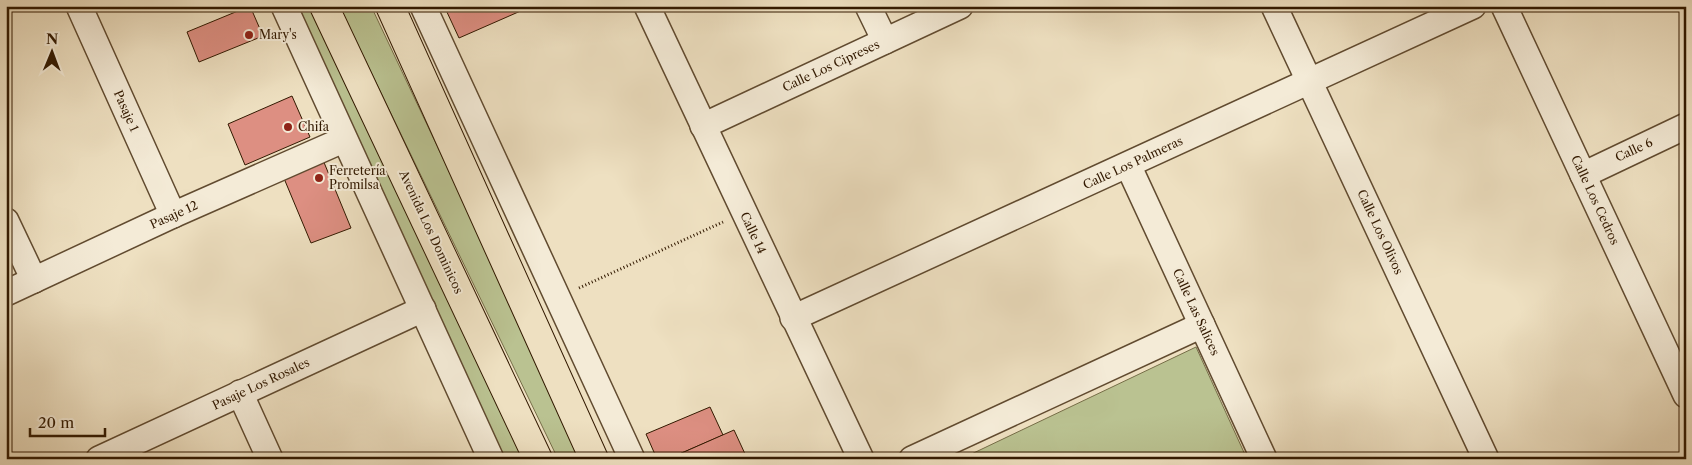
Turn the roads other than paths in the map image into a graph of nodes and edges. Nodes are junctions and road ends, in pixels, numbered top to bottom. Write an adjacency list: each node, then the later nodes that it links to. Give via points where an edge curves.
1 (79, 6): 19 (street, Pasaje 1)
2 (284, 6): 16 (street)
3 (324, 6): 32 (main road, Avenida Los Dominicos)
4 (390, 6): 33 (main road)
5 (423, 6): 34 (street)
6 (647, 6): 14 (street, Calle 14)
7 (868, 6): 12 (street)
8 (960, 6): 12 (street, Calle Los Cipreses)
9 (1274, 6): 13 (street, Calle Los Olivos)
10 (1473, 6): 13 (street, Calle Los Palmeras)
11 (1504, 6): 18 (street, Calle Los Cedros)
12 (885, 41): 14 (street, Calle Los Cipreses)
13 (1308, 80): 17 (street, Calle Los Palmeras); 38 (street, Calle Los Olivos)
14 (703, 126): 24 (street, Calle 14)
15 (1686, 126): 18 (street, Calle 6)
16 (343, 140): 19 (street, Pasaje 12); 23 (street)
17 (1128, 165): 24 (street, Calle Los Palmeras); 25 (street, Calle Las Salices)
18 (1583, 174): 26 (street, Calle Los Cedros)
19 (173, 215): 21 (street, Pasaje 12)
20 (6, 221): 21 (street)
21 (34, 280): 22 (street, Pasaje 12)
22 (6, 293)
23 (422, 309): 27 (street, Pasaje Los Rosales); 31 (street)
24 (793, 318): 35 (street, Calle 14)
25 (1202, 325): 36 (street); 37 (street, Calle Las Salices)
26 (1677, 350): 28 (street, Calle Los Cedros)
27 (240, 393): 29 (street, Pasaje Los Rosales); 30 (street)
28 (1686, 395)
29 (99, 459)
30 (270, 459)
31 (491, 459)
32 (538, 459)
33 (594, 459)
34 (632, 459)
35 (861, 459)
36 (912, 459)
37 (1264, 459)
38 (1486, 459)

